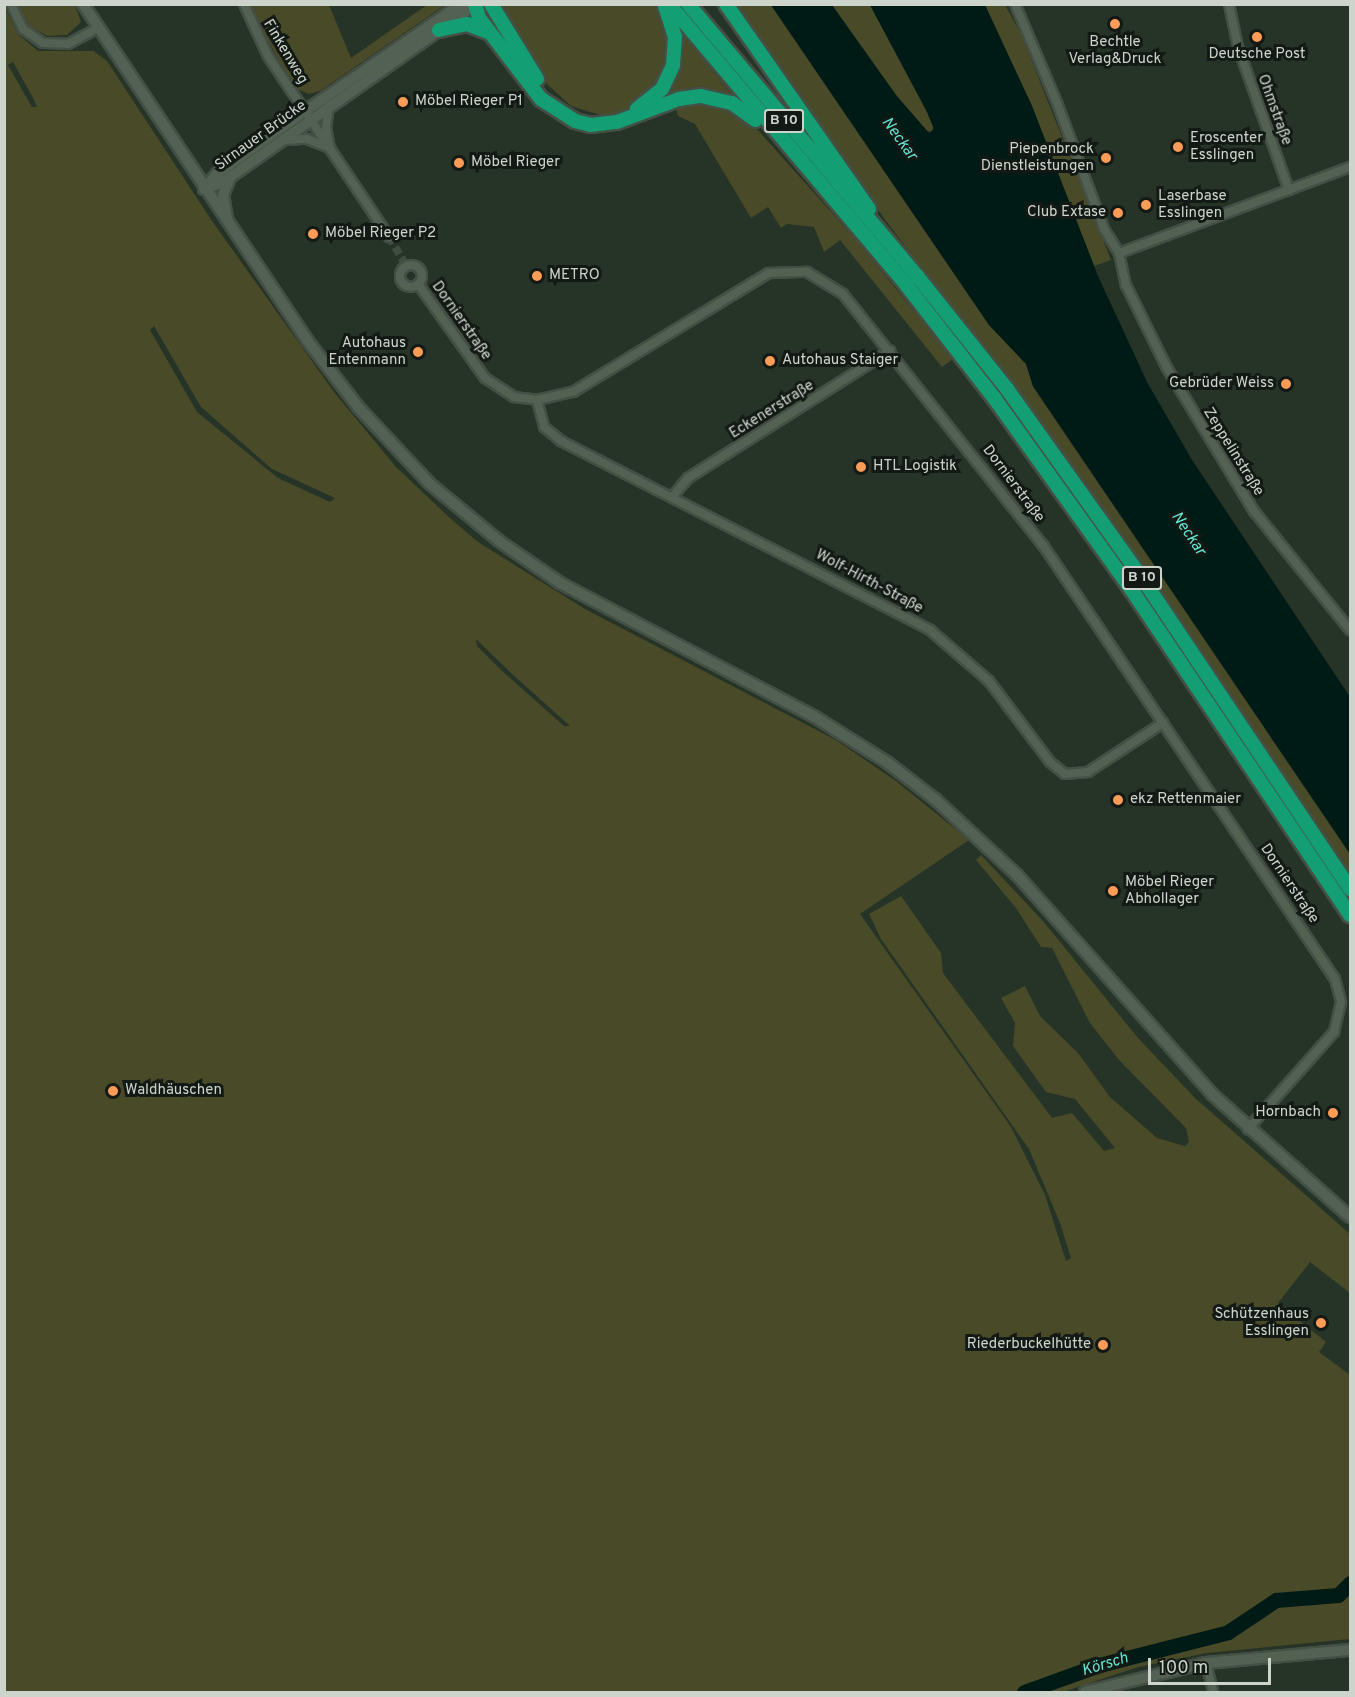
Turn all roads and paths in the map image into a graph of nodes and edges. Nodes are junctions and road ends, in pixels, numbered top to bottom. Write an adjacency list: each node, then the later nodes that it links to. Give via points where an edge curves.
1 (11, 4): 13 (street, via 23,28 43,43 68,44)
2 (83, 4): 13 (main road)
3 (244, 4): 17 (street, Finkenweg, via 265,50)
4 (461, 4): 17 (main road, Sirnauer Brücke)
5 (490, 4): 6 (highway, via 550,96 571,110 605,118 640,107 666,81 675,46)
6 (663, 4)
7 (669, 4): 19 (highway, B 10)
8 (688, 4): 27 (highway, B 10)
9 (726, 4): 27 (highway, via 862,196)
10 (1014, 4): 29 (street, Zeppelinstraße, via 1057,102 1104,229)
11 (1228, 4): 25 (street, Ohmstraße, via 1238,47)
12 (475, 5): 14 (main road, Sirnauer Brücke); 15 (highway, via 479,18)
13 (98, 28): 21 (main road)
14 (439, 30): 15 (highway, via 467,24); 16 (main road, Sirnauer Brücke)
15 (493, 36): 19 (highway, via 541,99 575,121 591,125 617,122 679,99 709,96 740,107)
16 (329, 106): 17 (main road, Sirnauer Brücke); 20 (street, via 326,127)
17 (308, 115): 18 (main road, Sirnauer Brücke); 20 (street); 23 (main road, Sirnauer Brücke)
18 (280, 141): 20 (street, via 307,139); 23 (main road, Sirnauer Brücke)
19 (783, 142): 37 (highway, B 10, via 907,286 1035,452)
20 (330, 148): 28 (street)
21 (188, 164): 23 (main road, via 204,172); 24 (main road)
22 (1350, 167): 25 (street)
23 (227, 173): 24 (main road, Sirnauer Brücke); 26 (main road)
24 (204, 189): 26 (main road)
25 (1289, 190): 29 (street)
26 (227, 223): 38 (main road, via 352,399 444,496 560,583 815,717 911,780 1017,875 1164,1043)
27 (884, 235): 36 (highway, B 10, via 1061,464)
28 (389, 237)
29 (1119, 253): 34 (street, Zeppelinstraße, via 1126,285 1212,446 1254,511)
30 (418, 284): 32 (street, Dornierstraße, via 485,378 514,396)
31 (890, 351): 32 (street, Dornierstraße, via 837,289 807,272 781,270 755,280 573,392); 33 (street, Eckenerstraße, via 688,478); 35 (street, Dornierstraße, via 1028,525)
32 (537, 400): 33 (street, Wolf-Hirth-Straße, via 543,425 556,437)
33 (673, 496): 35 (street, Wolf-Hirth-Straße, via 930,630 989,681 1050,762 1065,774 1088,772)
34 (1350, 630)
35 (1163, 723): 38 (street, Dornierstraße, via 1319,953 1339,990 1340,1009 1334,1032)
36 (1350, 889)
37 (1350, 915)
38 (1248, 1129): 39 (main road)
39 (1350, 1217)
40 (1350, 1650): 41 (main road)
41 (1206, 1663): 42 (main road); 43 (street)
42 (1085, 1692)
43 (1214, 1692)

